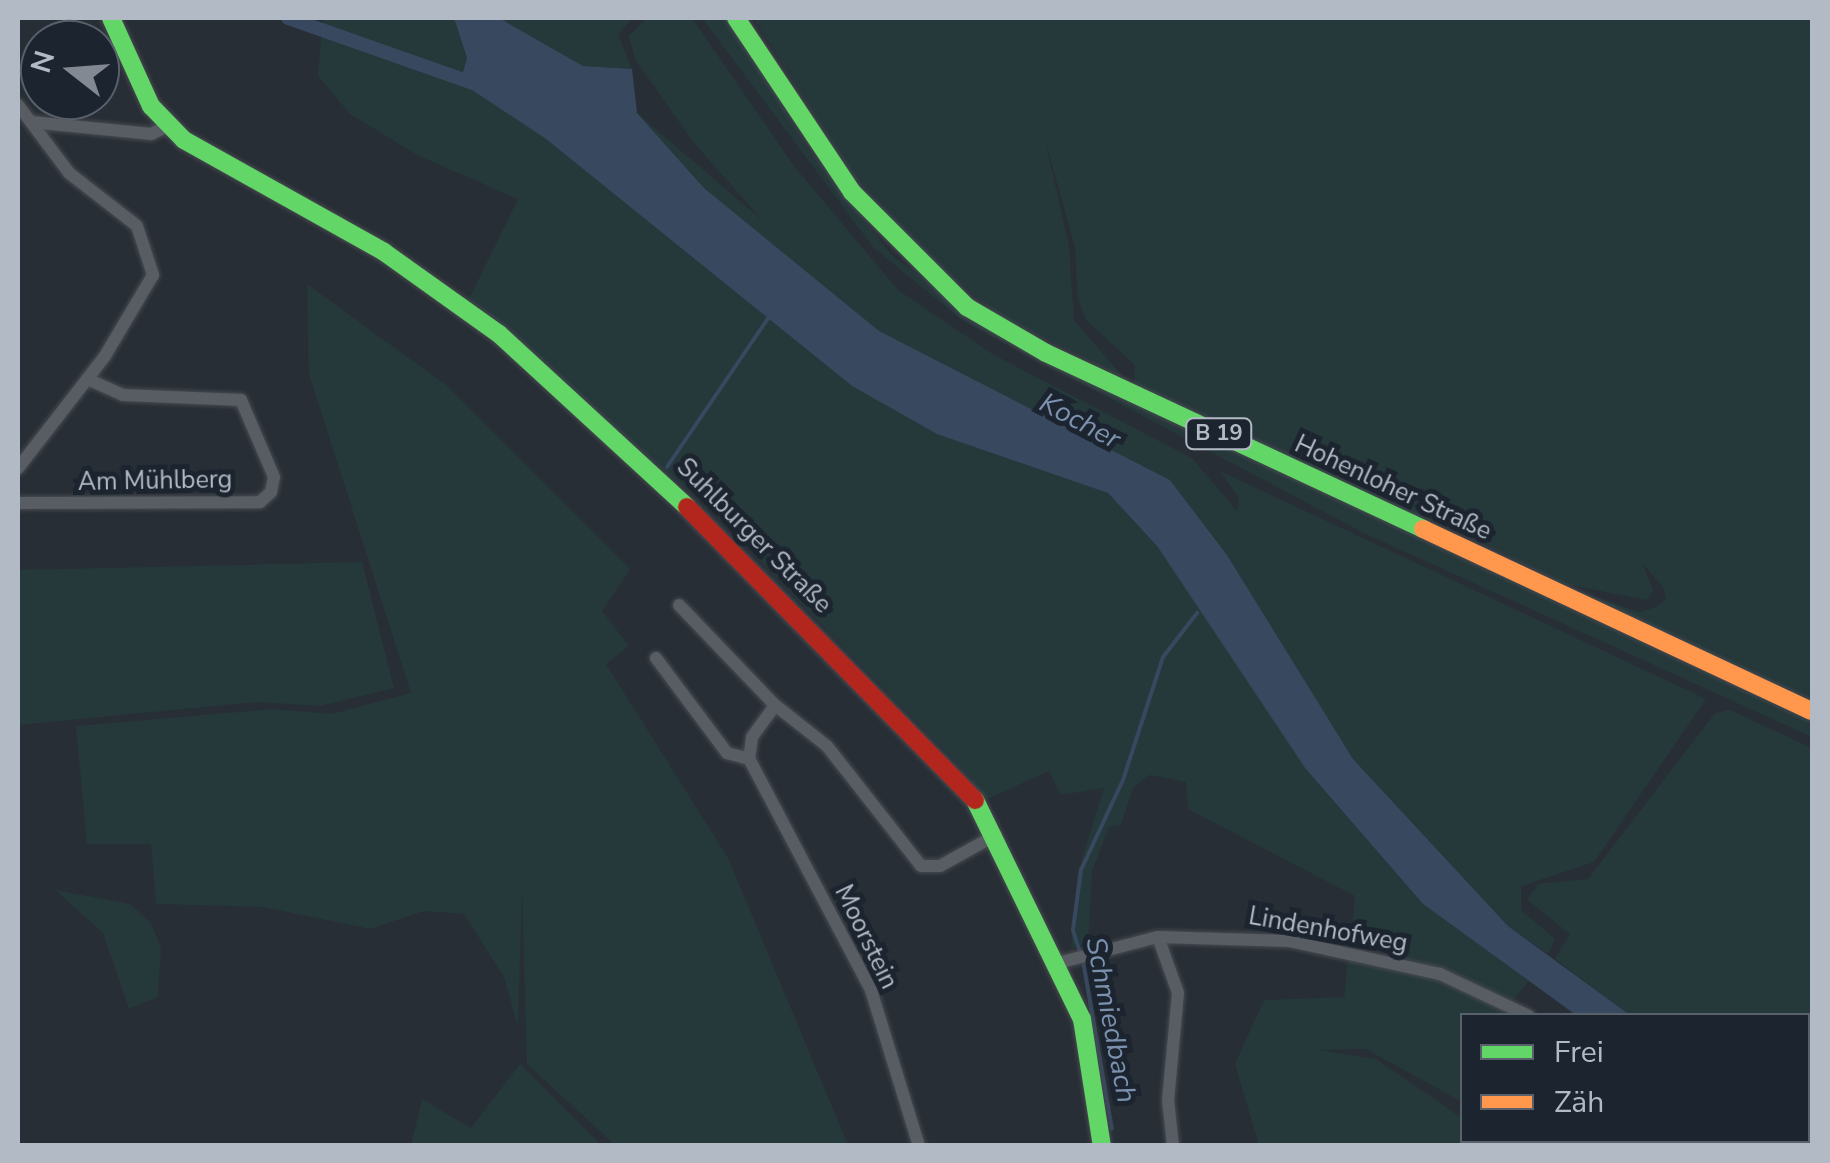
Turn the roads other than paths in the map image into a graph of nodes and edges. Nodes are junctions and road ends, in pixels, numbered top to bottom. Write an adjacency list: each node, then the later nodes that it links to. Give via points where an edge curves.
1 (111, 18): 5 (street, Suhlburger Straße, via 152,106)
2 (736, 18): 12 (street, Hohenloher Straße / B 19, via 852,192 967,306 1046,353)
3 (18, 105): 4 (street)
4 (31, 122): 5 (street, via 151,134); 6 (street, via 68,173 137,226 152,259 150,291)
5 (170, 125): 14 (street, Suhlburger Straße, via 238,173 384,252 499,334 824,640 977,804)
6 (87, 379): 7 (street); 8 (street, Am Mühlberg, via 124,394 241,400 274,477 271,492 260,502)
7 (18, 468)
8 (18, 503)
9 (679, 605): 11 (street)
10 (656, 658): 13 (street, Moorstein, via 727,753)
11 (775, 705): 13 (street, via 752,737); 14 (street, via 827,746 922,866 940,866)
12 (1812, 711)
13 (749, 758): 18 (street, Moorstein, via 870,990)
14 (996, 834): 16 (street, Suhlburger Straße)
15 (1158, 937): 16 (street, Lindenhofweg); 17 (street, Lindenhofweg, via 1289,941 1440,974); 20 (street, via 1178,993 1168,1100)
16 (1063, 962): 19 (street, Suhlburger Straße, via 1082,1019)
17 (1523, 1013)
18 (920, 1146)
19 (1102, 1146)
20 (1173, 1146)

